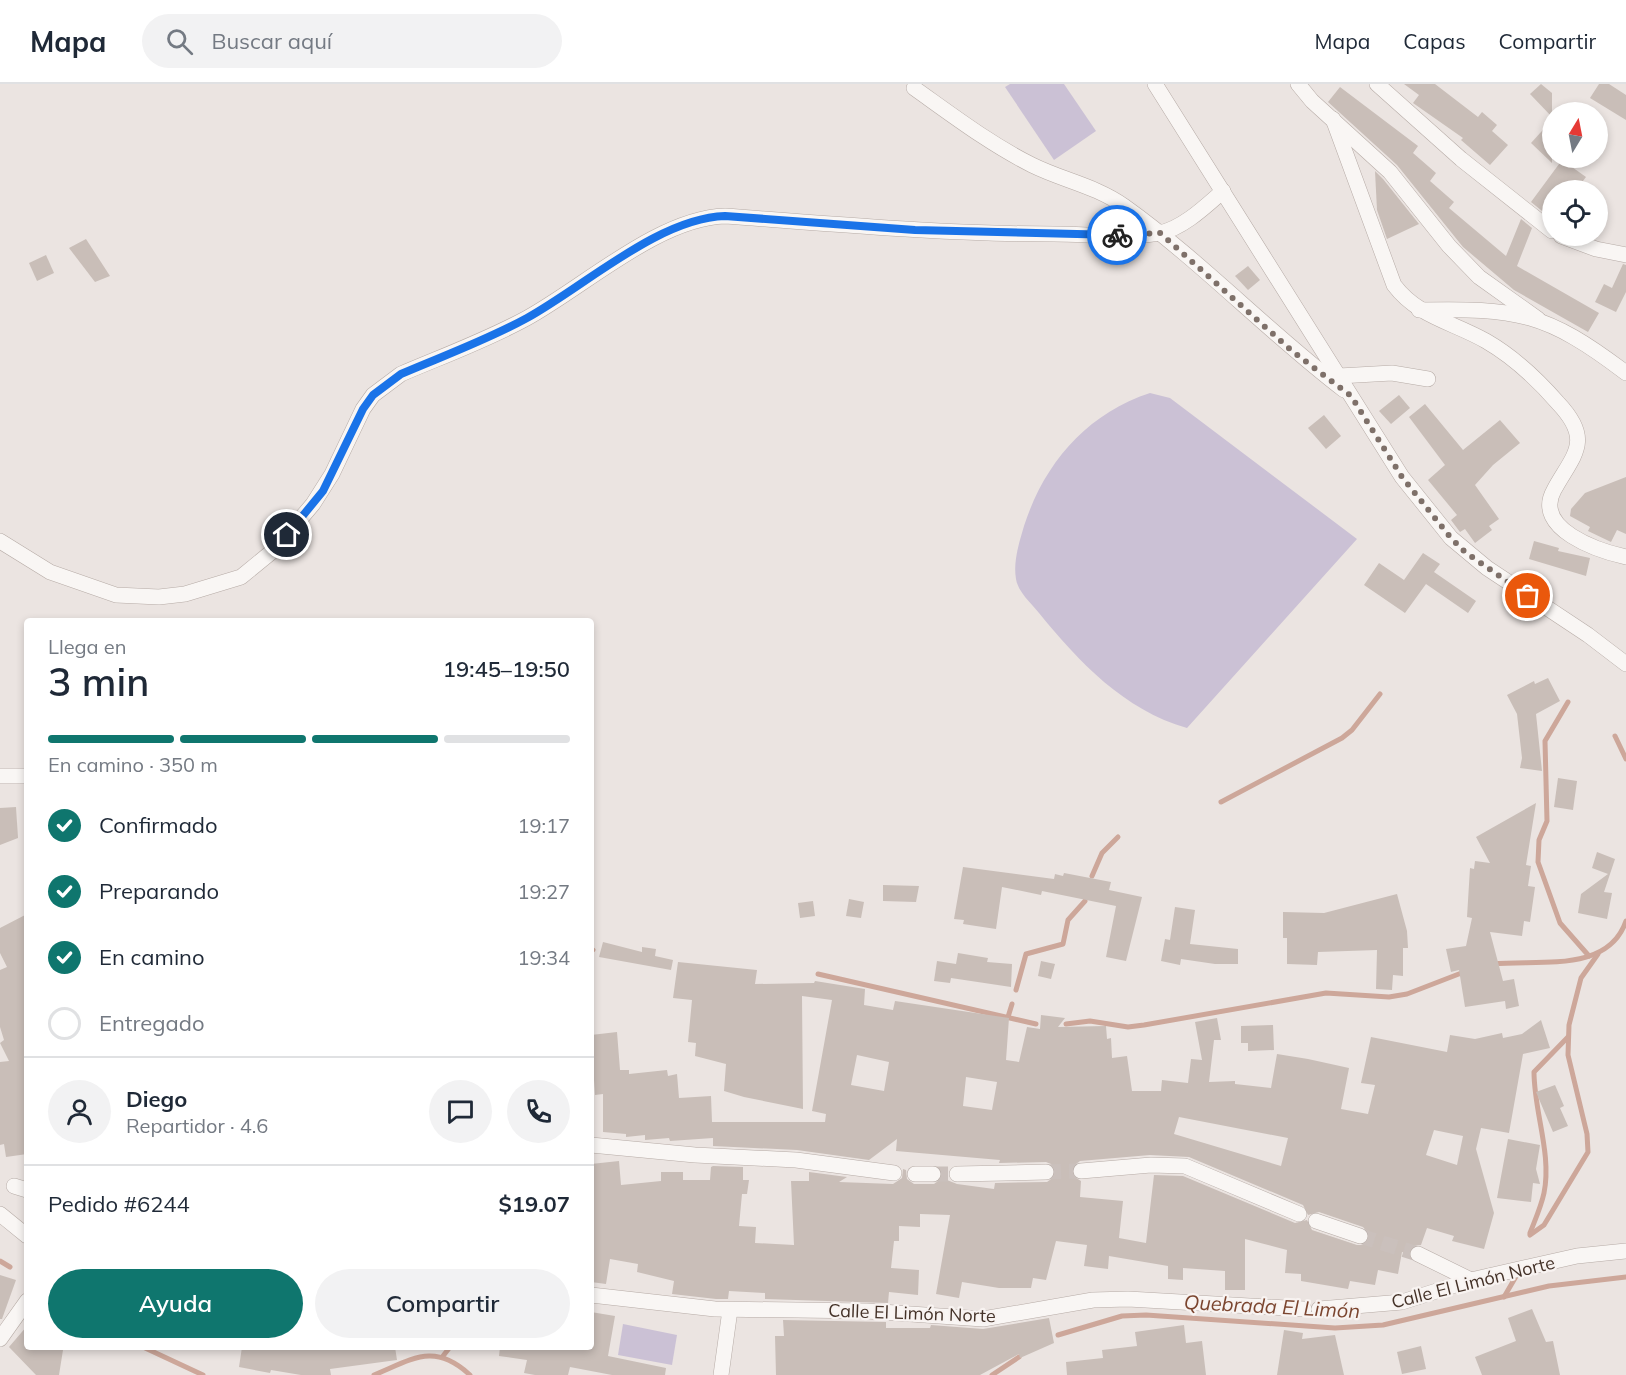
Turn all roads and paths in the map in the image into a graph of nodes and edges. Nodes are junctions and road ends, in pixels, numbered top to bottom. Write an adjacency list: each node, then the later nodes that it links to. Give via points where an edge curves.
1 (1155, 84): 6 (street)
2 (1169, 84): 6 (street)
3 (1298, 84): 7 (street)
4 (1377, 84): 9 (street, via 1461,159)
5 (914, 88): 10 (street, via 1012,155 1090,187)
6 (1165, 99): 8 (street)
7 (1333, 119): 13 (street, via 1394,285); 14 (street, via 1390,172 1479,277)
8 (1224, 191): 10 (street, via 1204,208); 16 (street)
9 (1542, 223)
10 (1160, 233): 18 (street, via 1292,351); 19 (street, via 1019,234 725,216 697,218 625,255 528,317 386,384 363,409 323,491 274,550 241,577 185,594 116,595 50,572)
11 (1588, 246): 12 (street)
12 (1626, 255)
13 (1419, 310): 14 (street, via 1510,311); 20 (street, via 1485,341 1559,403 1572,422 1578,442 1573,463 1552,492 1551,516 1556,524 1586,544)
14 (1538, 319): 15 (street, via 1564,330)
15 (1626, 373)
16 (1339, 376): 17 (street, via 1392,373); 18 (street)
17 (1428, 379)
18 (1351, 396): 21 (street, via 1402,477 1465,552)
19 (0, 541)
20 (1626, 557)
21 (1626, 664)
22 (0, 776): 23 (street)
23 (24, 776)
24 (594, 1145): 27 (street, via 796,1160)
25 (1081, 1171): 32 (street, via 1185,1166)
26 (1046, 1172): 30 (street)
27 (894, 1173)
28 (915, 1174): 29 (street)
29 (933, 1174)
30 (957, 1174)
31 (0, 1214): 34 (street)
32 (1299, 1214)
33 (1316, 1221): 35 (street)
34 (24, 1234)
35 (1360, 1236)
36 (1626, 1251): 38 (street, Calle El Limón Norte, via 1577,1256)
37 (1418, 1254): 38 (street)
38 (1471, 1280): 41 (street, Calle El Limón Norte, via 1402,1302 1311,1309 1128,1299 1093,1300 983,1319 867,1311)
39 (594, 1295): 41 (street, Calle El Limón Norte)
40 (24, 1305): 42 (street)
41 (730, 1310): 43 (street)
42 (0, 1340)
43 (721, 1375)

